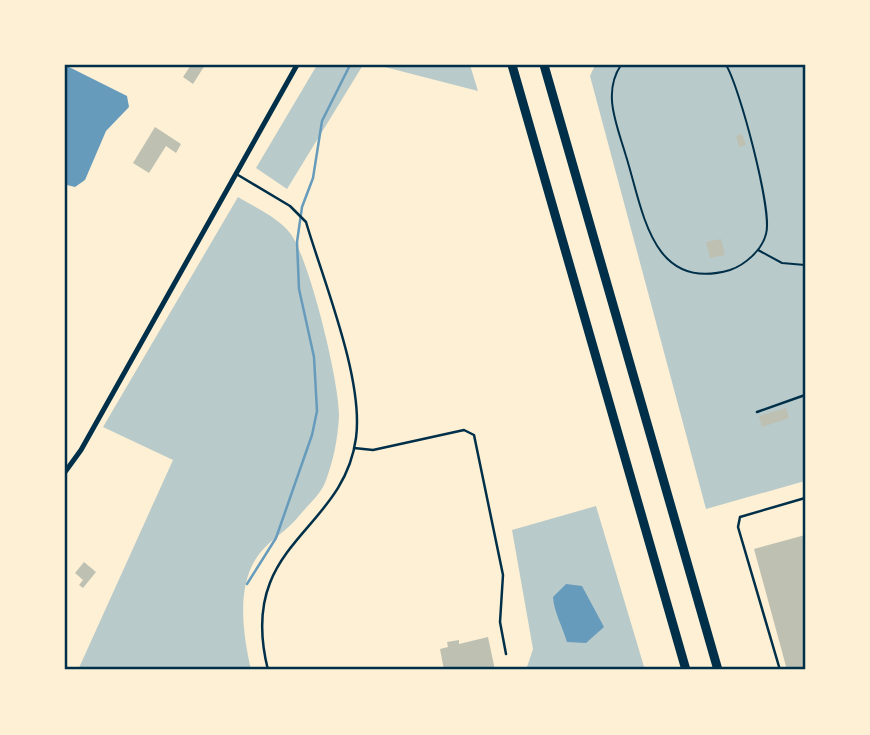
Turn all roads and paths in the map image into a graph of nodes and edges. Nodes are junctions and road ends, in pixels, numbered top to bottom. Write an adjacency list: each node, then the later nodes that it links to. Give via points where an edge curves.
1 (297, 65): 6 (street)
2 (512, 65): 16 (highway)
3 (544, 65): 17 (highway)
4 (621, 65): 7 (path, via 612,78 612,108 654,245 669,263 693,273 714,274 738,267)
5 (726, 65): 7 (path, via 765,196 766,233)
6 (238, 175): 11 (lane, via 290,206 306,222 356,388); 12 (street)
7 (757, 250): 8 (path, via 782,263)
8 (805, 265)
9 (805, 395): 10 (lane)
10 (757, 412)
11 (354, 448): 14 (lane, via 373,450 464,430 474,435 503,575 499,622); 15 (lane, via 330,497 288,547 270,579 262,617)
12 (65, 472)
13 (805, 498): 18 (lane, via 740,517 738,527)
14 (506, 654)
15 (268, 670)
16 (686, 670)
17 (718, 670)
18 (780, 670)

